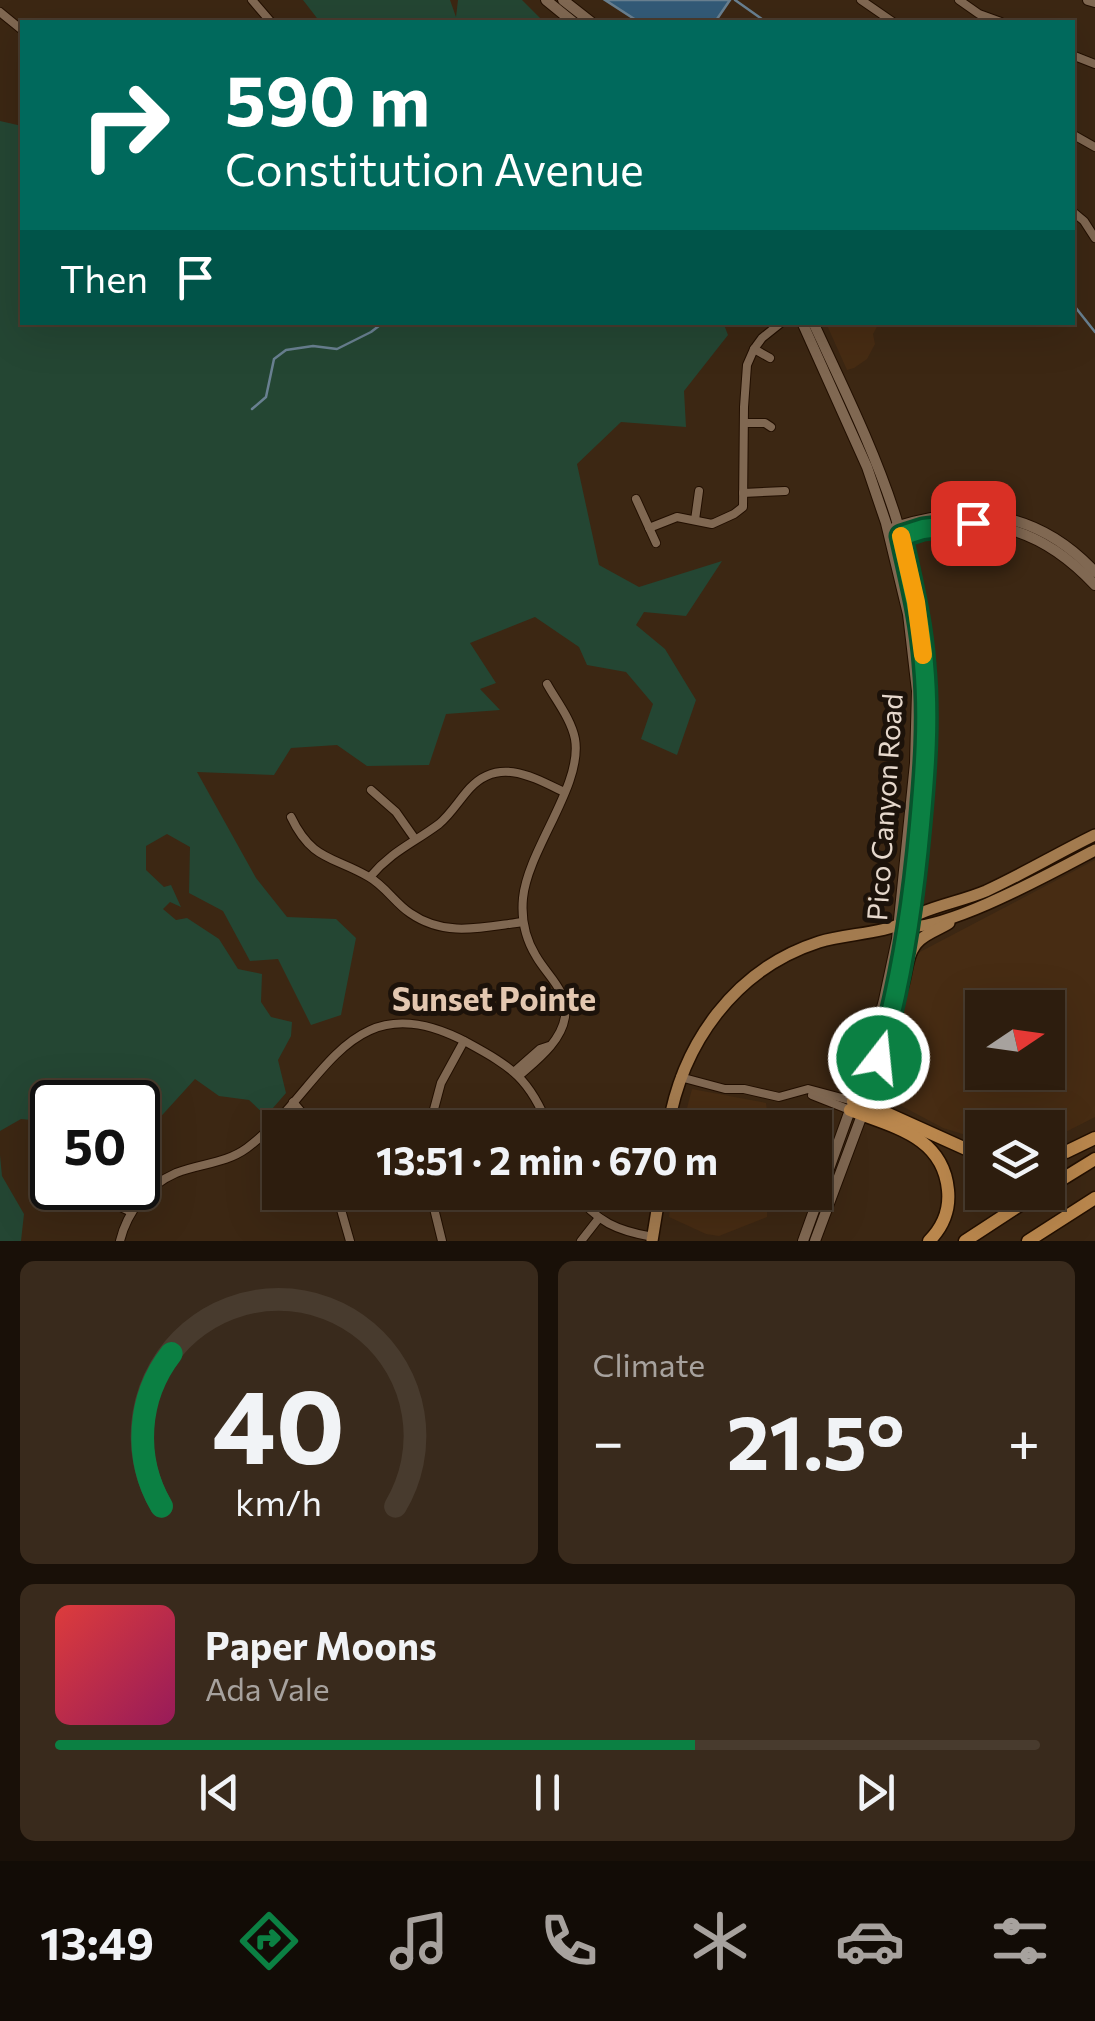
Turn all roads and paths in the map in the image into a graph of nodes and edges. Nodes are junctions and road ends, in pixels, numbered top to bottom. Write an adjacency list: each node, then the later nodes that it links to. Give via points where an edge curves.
1 (252, 0): 7 (street)
2 (546, 0): 8 (main road)
3 (563, 0): 9 (main road)
4 (861, 0): 10 (street)
5 (960, 0): 11 (street)
6 (0, 12): 12 (street)
7 (269, 20)
8 (571, 20)
9 (588, 20)
10 (890, 20)
11 (996, 20)
12 (20, 28)
13 (1075, 214): 14 (street)
14 (1095, 238)
15 (770, 325): 18 (street)
16 (803, 325): 28 (main road, Pico Canyon Road)
17 (814, 325): 28 (main road, Pico Canyon Road, via 874,458)
18 (754, 348): 19 (street); 20 (street)
19 (770, 358)
20 (744, 423): 21 (street); 24 (street)
21 (771, 428)
22 (785, 490): 24 (street)
23 (700, 491): 26 (street)
24 (744, 493): 26 (street, via 734,514 716,523)
25 (636, 499): 27 (street)
26 (695, 520): 27 (street, via 677,517)
27 (649, 528): 29 (street)
28 (894, 532): 30 (main road, via 953,514 985,514 1035,528); 31 (main road, via 993,525 1040,542); 42 (main road, Pico Canyon Road, via 916,691)
29 (656, 543)
30 (1095, 572)
31 (1095, 586)
32 (547, 684): 34 (street, via 575,742)
33 (371, 790): 37 (street)
34 (564, 792): 37 (street, via 519,772 489,774); 41 (street, via 525,883)
35 (291, 817): 39 (street, via 312,847)
36 (1095, 835): 42 (main road)
37 (415, 839): 39 (street)
38 (1095, 850): 40 (main road)
39 (370, 877): 41 (street, via 410,914 442,928)
40 (964, 913): 42 (main road); 43 (main road, via 914,946)
41 (523, 922): 45 (street, via 565,1011 555,1041)
42 (907, 924): 43 (main road, Pico Canyon Road); 46 (main road, via 818,942 760,972 711,1020); 48 (main road, Pico Canyon Road)
43 (896, 1000): 48 (main road, Pico Canyon Road)
44 (464, 1040): 45 (street); 47 (street, via 414,1023 377,1028 350,1041); 50 (street)
45 (517, 1074): 51 (street)
46 (680, 1077): 48 (street); 52 (main road)
47 (293, 1102): 49 (street); 65 (street, via 234,1157 162,1181)
48 (857, 1107): 54 (highway); 72 (main road, Pico Canyon Road); 73 (main road, Pico Canyon Road); 74 (highway, via 920,1138 946,1174 942,1228)
49 (300, 1110)
50 (434, 1110)
51 (541, 1110)
52 (672, 1110)
53 (1095, 1138): 55 (highway)
54 (965, 1149)
55 (1065, 1152)
56 (1095, 1159): 57 (highway)
57 (1065, 1178)
58 (1095, 1198): 76 (highway)
59 (127, 1210): 65 (street)
60 (341, 1210): 69 (street)
61 (434, 1210): 70 (street)
62 (592, 1210): 66 (street)
63 (657, 1210): 67 (main road)
64 (1012, 1210): 75 (highway)
65 (131, 1212): 68 (street)
66 (599, 1218): 67 (street); 71 (street)
67 (652, 1239)
68 (120, 1241)
69 (350, 1241)
70 (442, 1241)
71 (581, 1241)
72 (804, 1241)
73 (815, 1241)
74 (929, 1241)
75 (965, 1241)
76 (1028, 1241)

